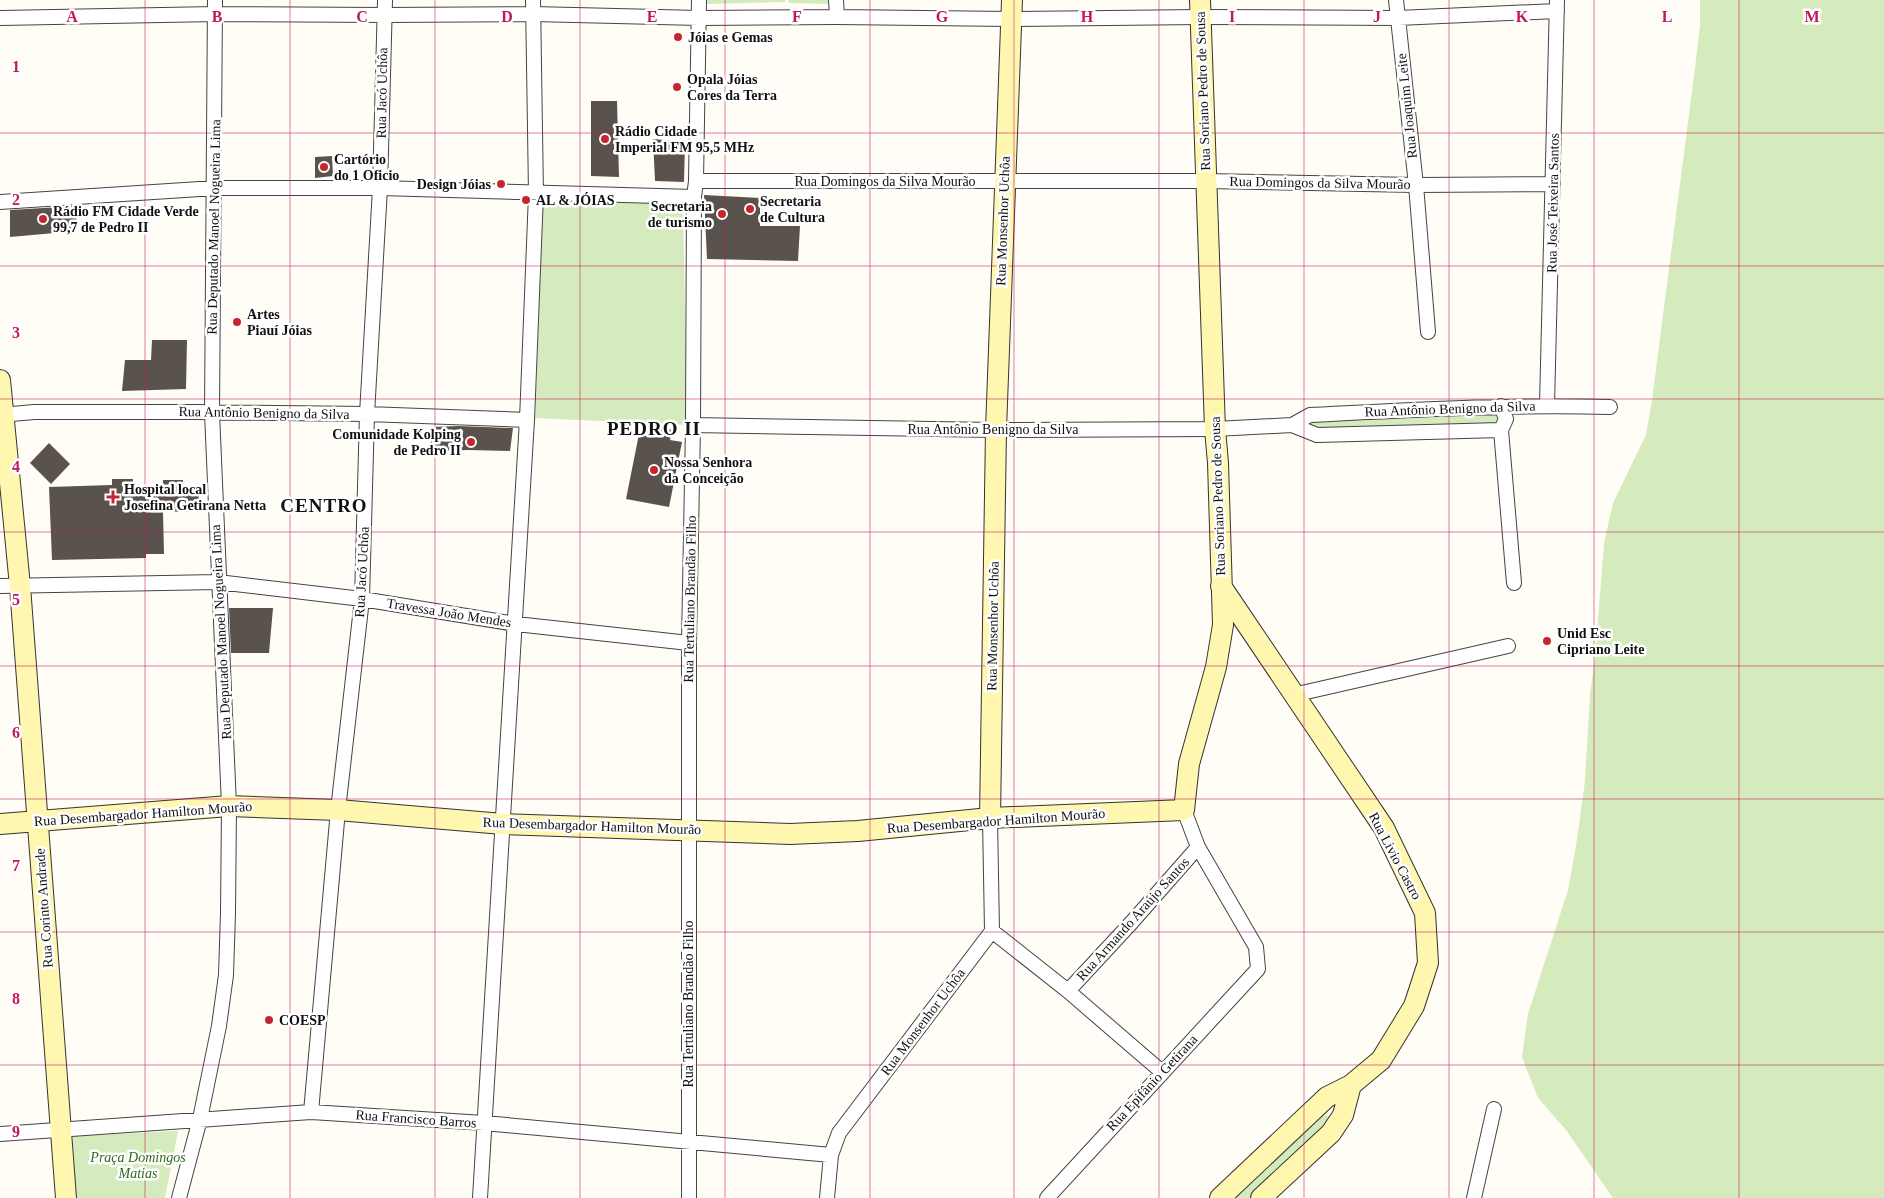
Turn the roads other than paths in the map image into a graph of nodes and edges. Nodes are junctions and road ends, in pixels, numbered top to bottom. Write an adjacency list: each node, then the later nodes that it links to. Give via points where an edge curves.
1 (384, 0): 10 (street, Rua Jacó Uchôa)
2 (699, 0): 13 (street, Rua Tertuliano Brandão Filho)
3 (836, 0): 11 (street)
4 (1396, 0): 14 (street, Rua Joaquim Leite)
5 (1557, 6): 14 (street); 18 (street, Rua José Teixeira Santos)
6 (216, 7): 10 (street); 12 (street); 20 (street, Rua Deputado Manoel Nogueira Lima)
7 (533, 7): 10 (street); 13 (street); 22 (street)
8 (1201, 8): 9 (street); 14 (street); 17 (street, Rua Soriano Pedro de Sousa)
9 (1012, 9): 11 (street); 16 (street, Rua Monsenhor Uchôa)
10 (384, 15): 21 (street, Rua Jacó Uchôa)
11 (837, 17): 13 (street)
12 (0, 18)
13 (699, 18): 15 (street, Rua Tertuliano Brandão Filho)
14 (1398, 18): 19 (street, Rua Joaquim Leite)
15 (696, 181): 16 (street, Rua Domingos da Silva Mourão); 23 (street, Rua Tertuliano Brandão Filho)
16 (1005, 181): 17 (street, Rua Domingos da Silva Mourão); 37 (street, Rua Monsenhor Uchôa)
17 (1206, 181): 19 (street, Rua Domingos da Silva Mourão); 36 (street, Rua Soriano Pedro de Sousa)
18 (1553, 184): 19 (street, Rua Domingos da Silva Mourão); 27 (street, Rua José Teixeira Santos)
19 (1416, 185): 25 (street, Rua Joaquim Leite)
20 (215, 188): 21 (street); 24 (street); 30 (street, Rua Deputado Manoel Nogueira Lima)
21 (380, 188): 22 (street); 31 (street, Rua Jacó Uchôa)
22 (536, 194): 23 (street); 33 (street)
23 (694, 197): 34 (street, Rua Tertuliano Brandão Filho)
24 (0, 202)
25 (1428, 332)
26 (0, 380): 32 (street, Rua Corinto Andrade)
27 (1547, 405): 28 (street, Rua Antônio Benigno da Silva); 29 (street, Rua Antônio Benigno da Silva)
28 (1500, 406): 35 (street, Rua Antônio Benigno da Silva, via 1310,415); 38 (street, via 1506,419)
29 (1610, 407)
30 (212, 413): 31 (street, Rua Antônio Benigno da Silva); 32 (street, Rua Antônio Benigno da Silva, via 34,412); 39 (street, Rua Deputado Manoel Nogueira Lima)
31 (367, 414): 33 (street, Rua Antônio Benigno da Silva); 43 (street, Rua Jacó Uchôa)
32 (1, 415): 41 (street, Rua Corinto Andrade)
33 (528, 420): 44 (street)
34 (693, 425): 37 (street, Rua Antônio Benigno da Silva); 45 (street, Rua Tertuliano Brandão Filho)
35 (1292, 425): 36 (street, Rua Antônio Benigno da Silva); 38 (street, Rua Antônio Benigno da Silva, via 1317,435)
36 (1215, 429): 37 (street, Rua Antônio Benigno da Silva); 42 (street, Rua Soriano Pedro de Sousa)
37 (996, 430): 51 (street, Rua Monsenhor Uchôa)
38 (1501, 430): 40 (street)
39 (218, 582): 41 (street, Travessa João Mendes); 43 (street, Travessa João Mendes); 48 (street, Rua Deputado Manoel Nogueira Lima)
40 (1514, 583)
41 (10, 586): 52 (street, Rua Corinto Andrade)
42 (1222, 586): 47 (street, Rua Livio Castro); 50 (street, Rua Soriano Pedro de Sousa, via 1223,625 1216,667 1189,764)
43 (362, 599): 44 (street, Travessa João Mendes); 49 (street, Rua Jacó Uchôa)
44 (516, 624): 45 (street, Travessa João Mendes); 54 (street)
45 (689, 643): 55 (street, Rua Tertuliano Brandão Filho)
46 (1508, 646): 47 (street)
47 (1293, 695): 61 (street, Rua Livio Castro, via 1384,828 1425,913 1428,963 1414,1006 1382,1060)
48 (229, 806): 49 (street, Rua Desembargador Hamilton Mourão); 52 (street, Rua Desembargador Hamilton Mourão); 64 (street, Rua Deputado Manoel Nogueira Lima, via 226,975)
49 (338, 810): 54 (street, Rua Desembargador Hamilton Mourão); 63 (street, Rua Jacó Uchôa)
50 (1184, 810): 51 (street, Rua Desembargador Hamilton Mourão); 56 (street, Rua Soriano Pedro de Sousa)
51 (990, 818): 55 (street, Rua Desembargador Hamilton Mourão, via 790,834); 57 (street, Rua Monsenhor Uchôa)
52 (38, 820): 53 (street, Rua Desembargador Hamilton Mourão); 66 (street, Rua Corinto Andrade)
53 (0, 824)
54 (503, 824): 55 (street, Rua Desembargador Hamilton Mourão); 65 (street)
55 (688, 830): 68 (street, Rua Tertuliano Brandão Filho)
56 (1198, 848): 58 (street, Rua Soriano Pedro de Sousa, via 1256,947); 59 (street, Rua Armando Araújo Santos)
57 (992, 931): 59 (street); 69 (street, Rua Monsenhor Uchôa, via 850,1117 839,1133)
58 (1258, 969): 60 (street, Rua Epifânio Getirana)
59 (1068, 991): 60 (street)
60 (1162, 1072): 75 (street, Rua Epifânio Getirana)
61 (1351, 1085): 76 (street, Rua Livio Castro, via 1327,1097); 77 (street, via 1343,1115 1331,1133)
62 (1494, 1109): 78 (street)
63 (311, 1112): 64 (street, Rua Francisco Barros); 65 (street, Rua Francisco Barros)
64 (200, 1119): 66 (street, Rua Francisco Barros); 71 (street, Rua Deputado Manoel Nogueira Lima)
65 (484, 1123): 68 (street, Rua Francisco Barros); 72 (street)
66 (61, 1129): 67 (street, Rua Francisco Barros); 70 (street, Rua Corinto Andrade)
67 (0, 1134)
68 (689, 1141): 69 (street, Rua Francisco Barros); 73 (street, Rua Tertuliano Brandão Filho)
69 (831, 1155): 74 (street, Rua Monsenhor Uchôa)
70 (66, 1198)
71 (179, 1198)
72 (480, 1198)
73 (689, 1198)
74 (828, 1198)
75 (1048, 1198)
76 (1220, 1198)
77 (1261, 1198)
78 (1474, 1198)

